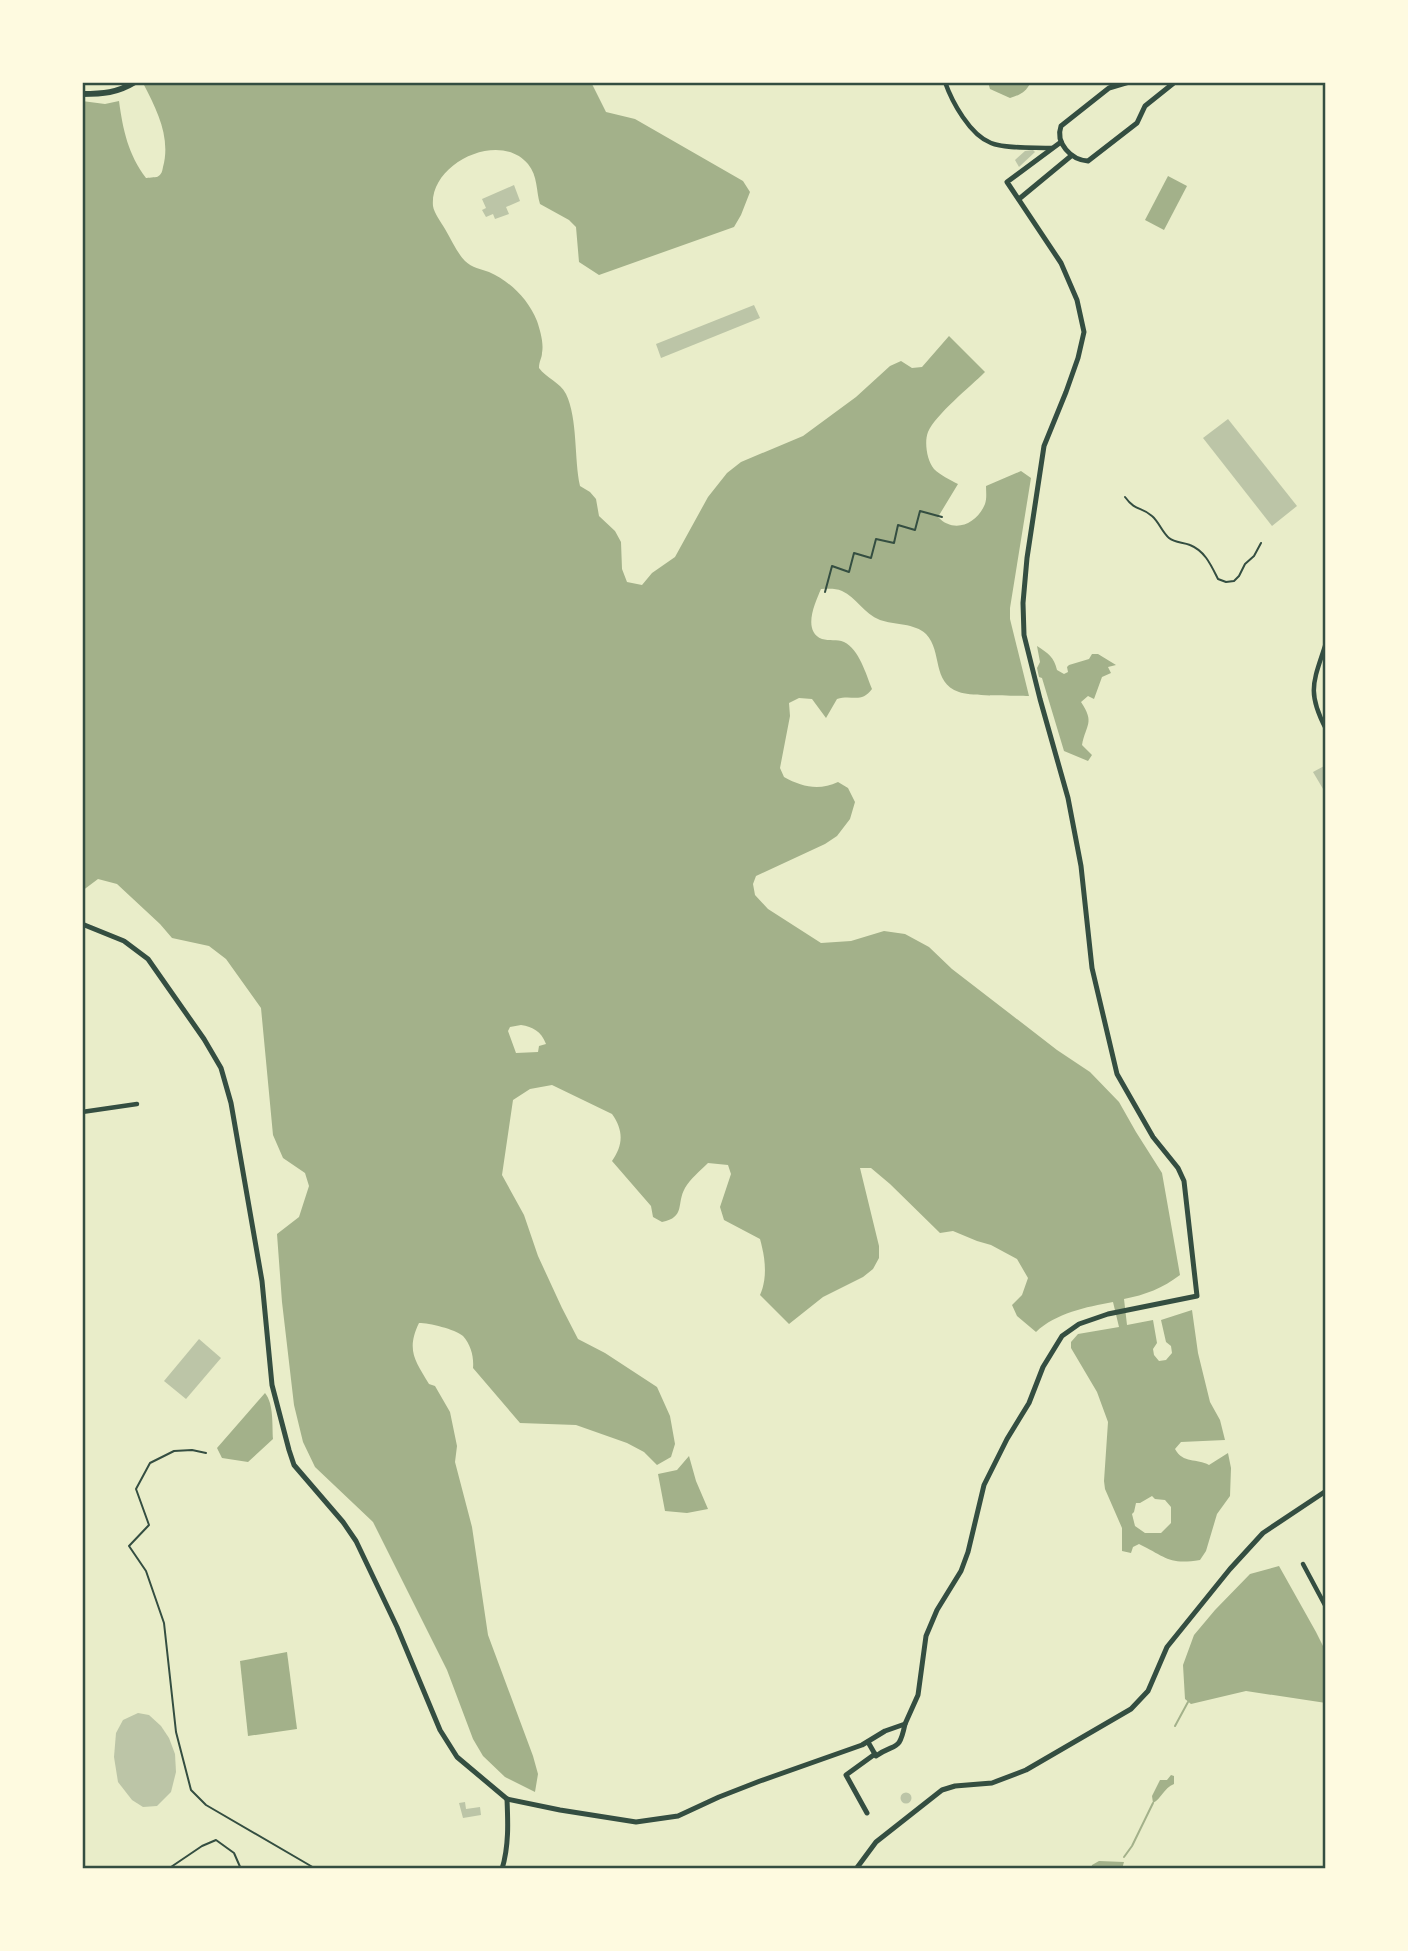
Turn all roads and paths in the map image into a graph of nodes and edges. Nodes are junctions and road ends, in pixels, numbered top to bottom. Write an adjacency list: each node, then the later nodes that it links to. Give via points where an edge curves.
1 (91, 82): 2 (main road)
2 (97, 82)
3 (135, 82): 7 (main road, via 120,91)
4 (945, 82): 9 (street, via 962,116 990,143)
5 (1129, 82): 8 (street, via 1109,88 1061,126)
6 (1175, 82): 10 (street, via 1145,106 1137,123 1088,161)
7 (82, 94)
8 (1061, 142): 9 (street); 10 (street)
9 (1052, 148): 11 (street, via 1007,182)
10 (1071, 156): 11 (street)
11 (1019, 199): 25 (street, via 1061,263 1084,332 1044,446 1027,558 1024,635 1068,799 1081,866 1091,968 1117,1074 1184,1181 1197,1296 1108,1314 1062,1336 984,1485 961,1571 926,1636 918,1695)
12 (1125, 497): 14 (path, via 1132,507 1152,516 1173,541 1203,554 1218,579 1226,582 1239,576)
13 (942, 517): 15 (path, via 920,512 915,530 898,525 894,543 876,539 871,558 854,553 849,572 832,566)
14 (1261, 543)
15 (825, 592)
16 (1326, 643): 17 (street, via 1313,683)
17 (1326, 729)
18 (82, 924): 28 (street, via 124,941 148,959 221,1068 262,1281 272,1385 294,1465 356,1541 440,1730 457,1757)
19 (137, 1104): 20 (street)
20 (82, 1112)
21 (205, 1453): 32 (lane, via 174,1451 150,1463 136,1489 149,1525 129,1546 146,1572 164,1623 176,1732 191,1790 206,1805)
22 (1326, 1491): 34 (street, via 1264,1533 1230,1569 1167,1647 1148,1691 1131,1709 1026,1770 992,1783 942,1790 876,1842)
23 (1303, 1564): 24 (street)
24 (1326, 1607)
25 (905, 1724): 26 (street); 27 (street, via 896,1746)
26 (868, 1742): 27 (street); 28 (street, via 678,1816 636,1822)
27 (875, 1754): 29 (street, via 846,1775)
28 (507, 1799): 33 (street, via 508,1835)
29 (867, 1813)
30 (167, 1869): 31 (lane, via 216,1840 234,1853)
31 (242, 1869)
32 (316, 1869)
33 (502, 1869)
34 (856, 1869)

